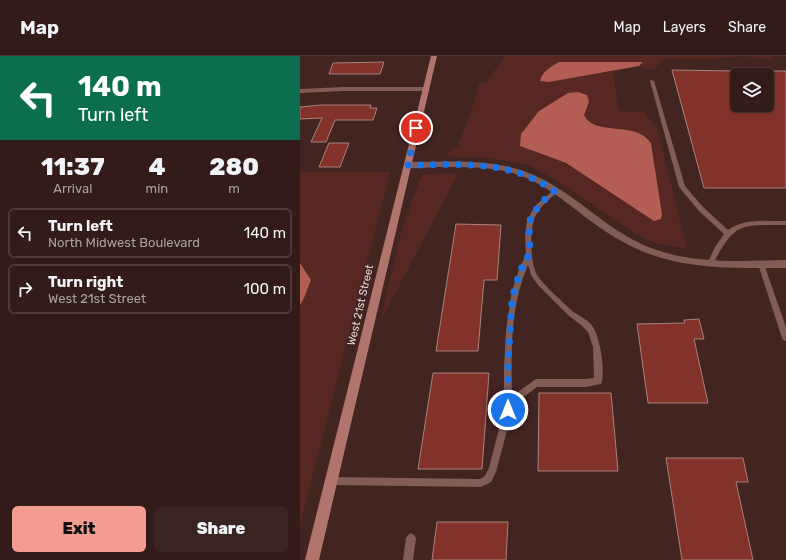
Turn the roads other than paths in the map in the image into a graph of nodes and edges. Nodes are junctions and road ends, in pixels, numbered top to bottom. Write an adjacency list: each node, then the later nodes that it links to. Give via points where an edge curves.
1 (434, 56): 3 (street, West 21st Street)
2 (652, 81): 8 (lane, via 682,187)
3 (426, 89): 4 (street); 5 (street, West 21st Street)
4 (300, 91)
5 (408, 165): 6 (street, via 504,168 534,178); 15 (street, West 21st Street)
6 (554, 191): 9 (lane, via 532,215 529,223); 10 (street, via 637,246 670,258)
7 (786, 223): 8 (lane, via 745,223)
8 (727, 233): 10 (lane)
9 (530, 252): 14 (lane, via 520,271 512,298); 14 (lane, via 530,263 535,277 571,314 587,324 592,331 596,342 598,381 536,384 514,399)
10 (710, 264): 11 (street)
11 (761, 264): 12 (street); 13 (lane)
12 (786, 264)
13 (786, 338)
14 (508, 410): 15 (lane, via 493,469 488,479 481,483)
15 (331, 480): 17 (street, West 21st Street)
16 (411, 538): 18 (lane)
17 (312, 560)
18 (408, 560)

